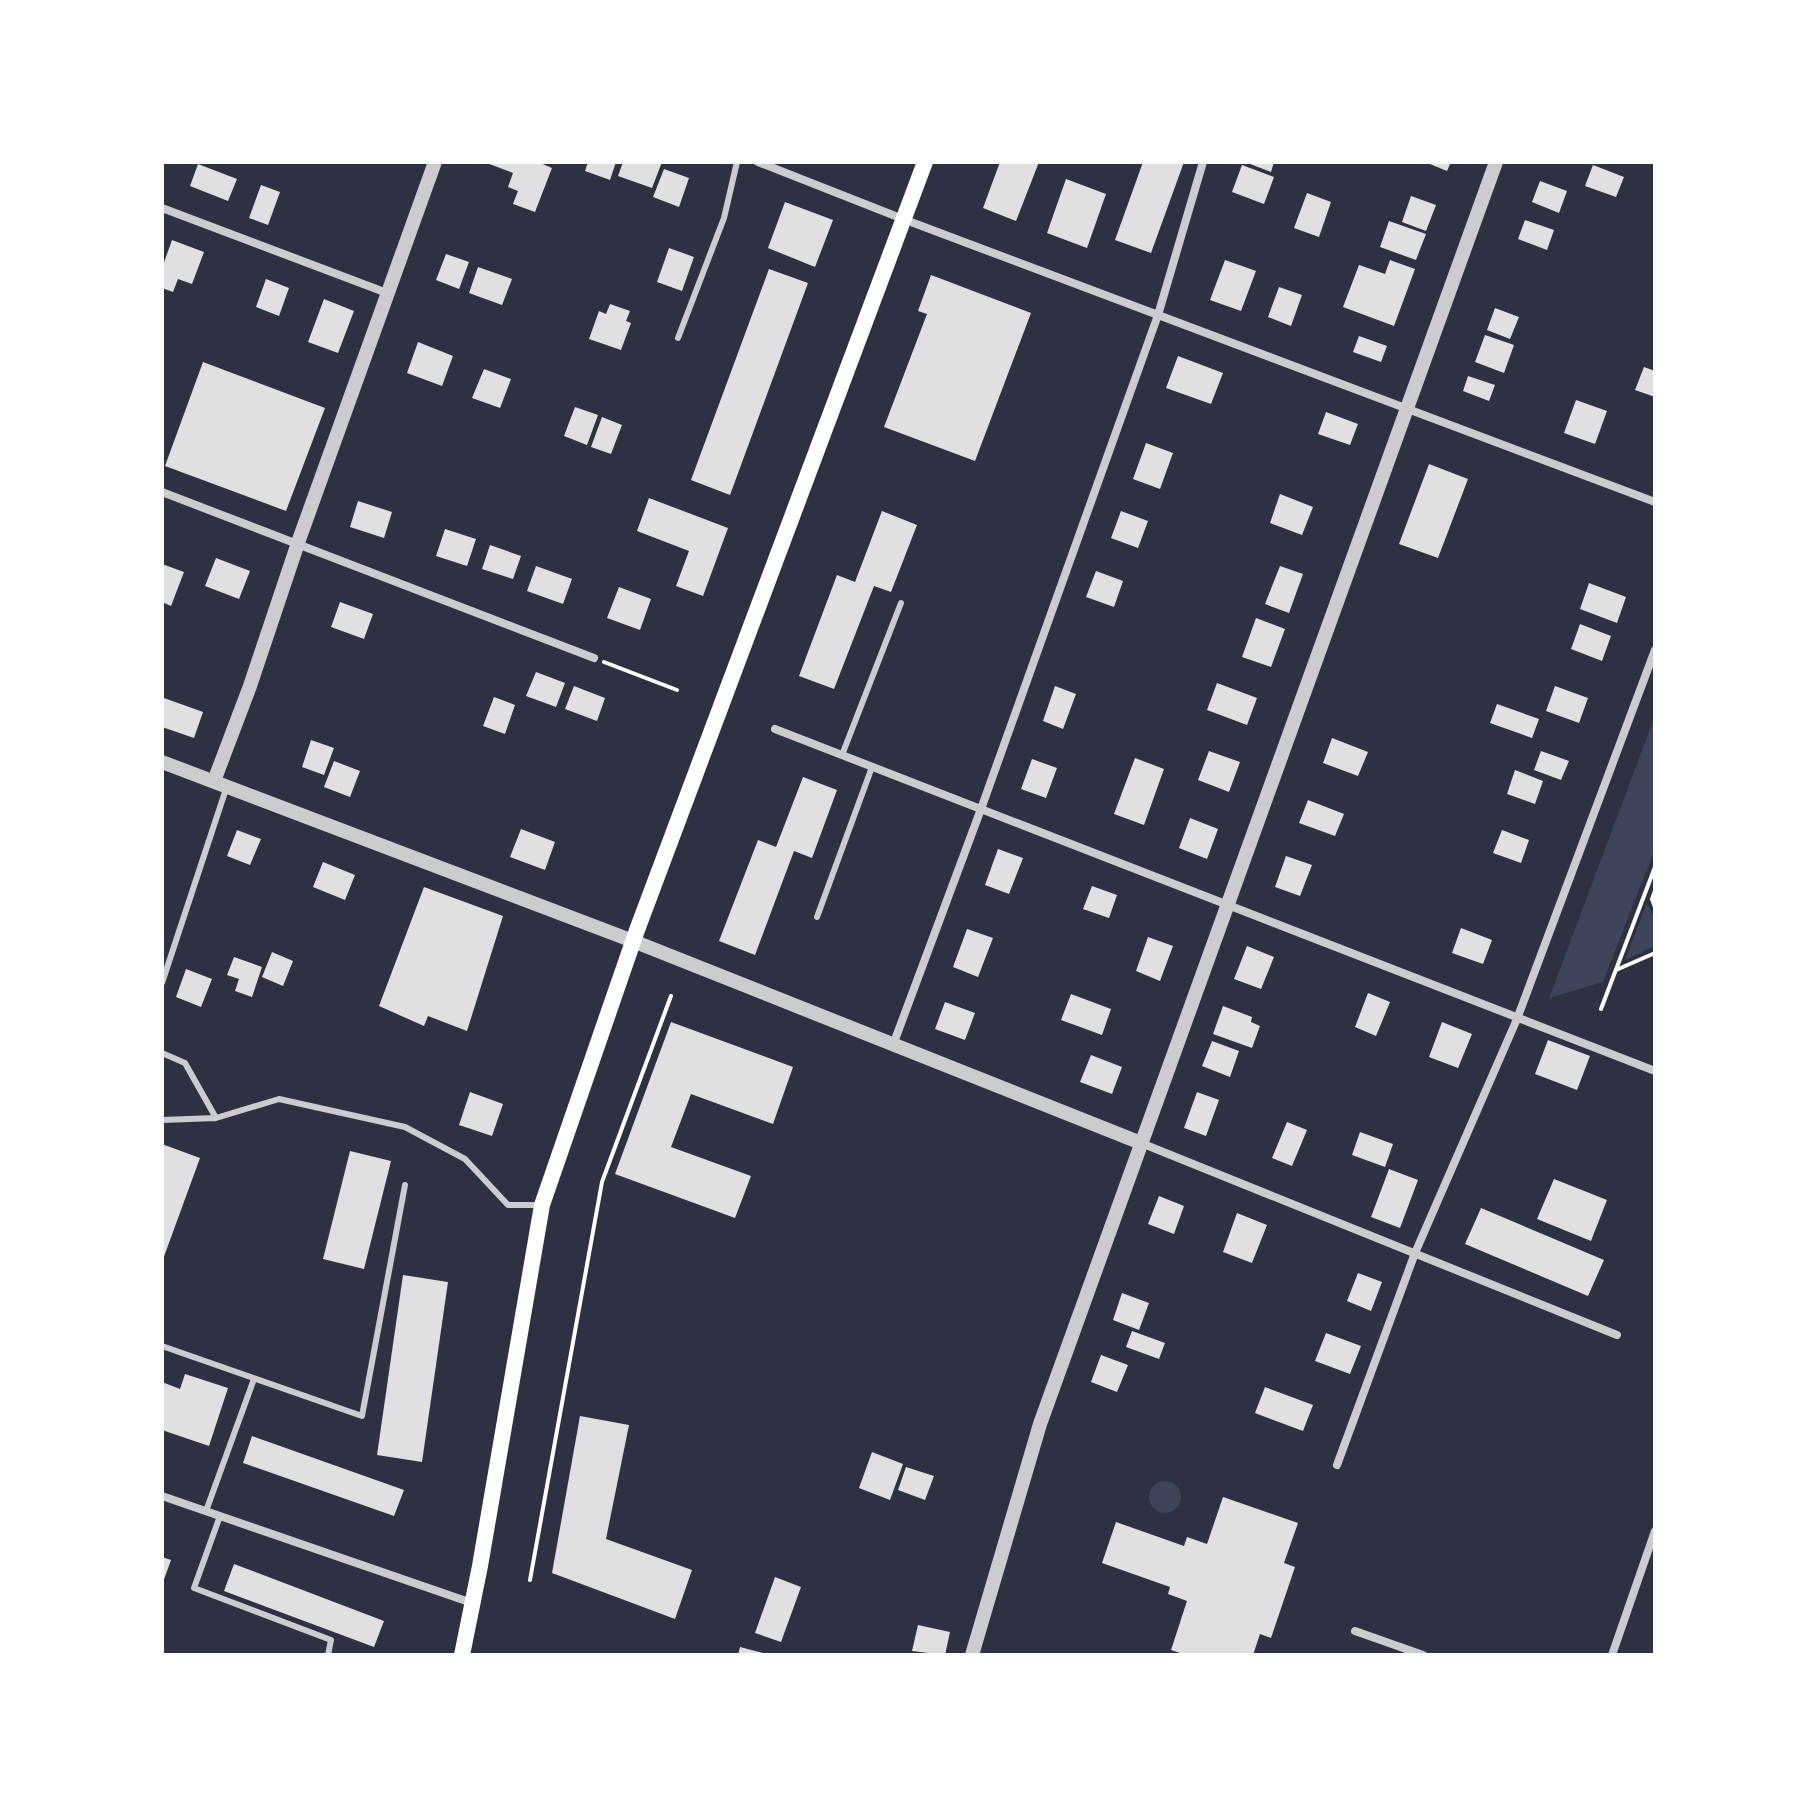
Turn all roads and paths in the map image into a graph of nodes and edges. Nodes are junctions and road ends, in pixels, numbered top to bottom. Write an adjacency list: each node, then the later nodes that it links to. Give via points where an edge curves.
1 (435, 162): 9 (street)
2 (737, 162): 11 (lane, via 724,218)
3 (758, 162): 8 (street)
4 (925, 162): 8 (main road)
5 (1203, 162): 10 (street)
6 (1496, 162): 12 (street)
7 (162, 208): 9 (street)
8 (903, 219): 10 (street); 31 (main road)
9 (387, 293): 15 (street)
10 (1158, 315): 12 (street); 25 (street)
11 (678, 338)
12 (1407, 409): 14 (street); 28 (street)
13 (162, 492): 15 (street)
14 (1655, 502)
15 (299, 542): 18 (street); 24 (street)
16 (901, 603): 21 (lane)
17 (1655, 650): 37 (street)
18 (594, 658): 19 (path)
19 (677, 690)
20 (775, 729): 21 (street)
21 (842, 755): 23 (street)
22 (162, 762): 24 (street)
23 (872, 767): 25 (street); 30 (lane)
24 (220, 783): 31 (street); 34 (lane)
25 (981, 809): 28 (street); 38 (street)
26 (1655, 867): 27 (path)
27 (1653, 886): 29 (path); 33 (path)
28 (1227, 906): 37 (street); 43 (street)
29 (1655, 907)
30 (817, 917)
31 (633, 941): 38 (street); 45 (main road)
32 (1655, 953): 33 (path)
33 (1616, 970): 36 (path)
34 (162, 983)
35 (671, 996): 55 (path, via 602,1182)
36 (1601, 1009)
37 (1517, 1019): 40 (street); 46 (street)
38 (893, 1045): 43 (street)
39 (162, 1053): 41 (lane, via 185,1063)
40 (1655, 1071)
41 (216, 1118): 42 (lane); 45 (lane, via 279,1099 405,1127 465,1159 508,1205)
42 (162, 1120)
43 (1141, 1143): 46 (street); 60 (street, via 1040,1424)
44 (405, 1185): 49 (lane, via 362,1416)
45 (542, 1205): 56 (main road)
46 (1415, 1253): 47 (street); 50 (street)
47 (1617, 1335)
48 (162, 1346): 49 (lane)
49 (254, 1379): 52 (lane)
50 (1337, 1465)
51 (162, 1496): 52 (street)
52 (206, 1511): 53 (street)
53 (220, 1516): 56 (street); 58 (lane, via 194,1588 331,1640)
54 (1655, 1531): 62 (street)
55 (530, 1580)
56 (473, 1604): 59 (main road)
57 (1355, 1631): 61 (street)
58 (328, 1655)
59 (462, 1655)
60 (972, 1655)
61 (1423, 1655)
62 (1612, 1655)

